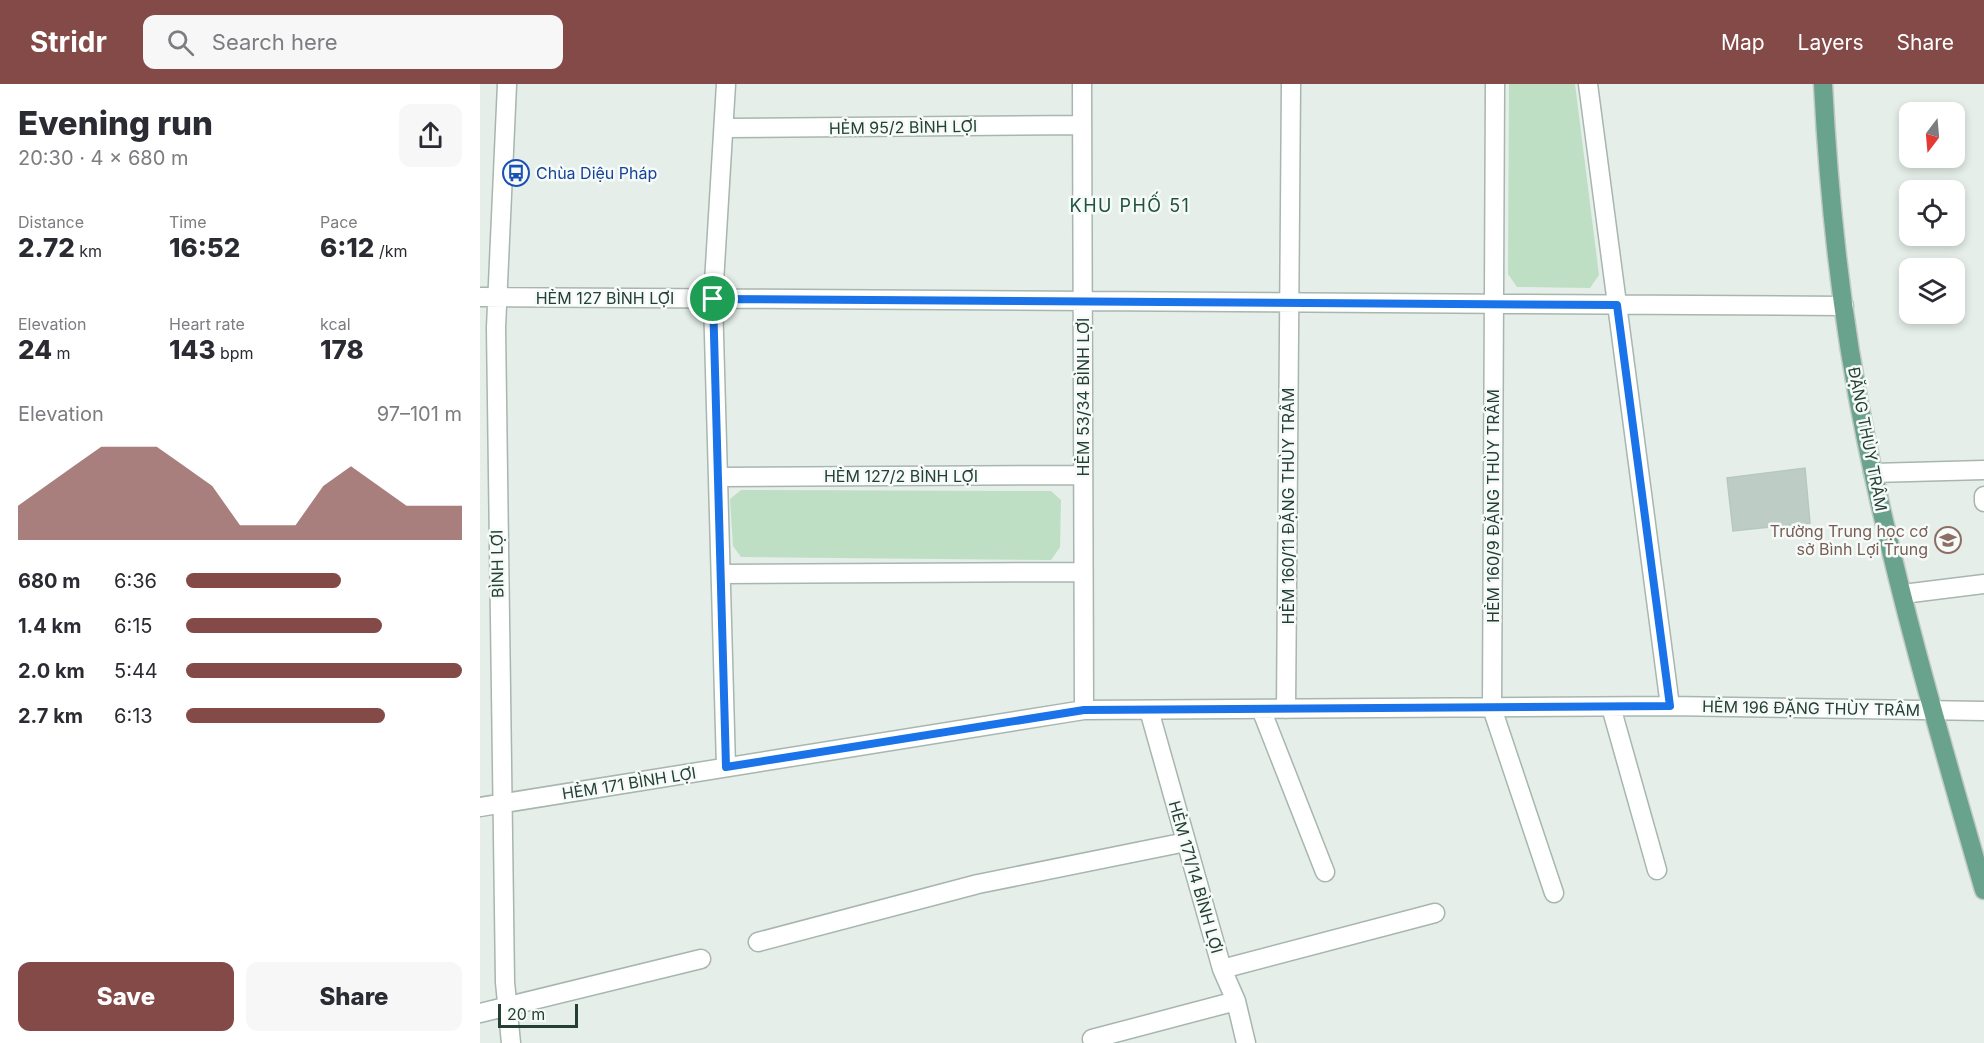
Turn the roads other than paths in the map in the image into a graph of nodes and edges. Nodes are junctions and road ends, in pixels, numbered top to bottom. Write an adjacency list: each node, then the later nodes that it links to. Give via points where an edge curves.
1 (507, 84): 10 (street, BÌNH LỢI)
2 (726, 84): 9 (street)
3 (1082, 84): 8 (street, HẺM 53/34 BÌNH LỢI)
4 (1291, 84): 13 (street, HẺM 160/11 ĐẶNG THÙY TRÂM)
5 (1495, 84): 14 (street, HẺM 160/9 ĐẶNG THÙY TRÂM)
6 (1588, 84): 15 (street)
7 (1823, 84): 16 (main road, ĐẶNG THÙY TRÂM)
8 (1082, 125): 9 (street, HẺM 95/2 BÌNH LỢI); 12 (street, HẺM 53/34 BÌNH LỢI)
9 (724, 128): 11 (street)
10 (488, 297): 11 (street, HẺM 127 BÌNH LỢI); 17 (street, BÌNH LỢI)
11 (713, 299): 12 (street, HẺM 127 BÌNH LỢI); 21 (street)
12 (1083, 301): 13 (street, HẺM 127 BÌNH LỢI); 20 (street, HẺM 53/34 BÌNH LỢI)
13 (1289, 302): 14 (street, HẺM 127 BÌNH LỢI); 32 (street, HẺM 160/11 ĐẶNG THÙY TRÂM)
14 (1494, 304): 15 (street, HẺM 127 BÌNH LỢI); 30 (street, HẺM 160/9 ĐẶNG THÙY TRÂM)
15 (1617, 305): 16 (street, HẺM 127 BÌNH LỢI); 28 (street)
16 (1844, 306): 19 (main road, ĐẶNG THÙY TRÂM)
17 (488, 459): 38 (street, BÌNH LỢI)
18 (1984, 470): 19 (street)
19 (1873, 472): 27 (main road, ĐẶNG THÙY TRÂM)
20 (1083, 475): 21 (street, HẺM 127/2 BÌNH LỢI); 24 (street, HẺM 53/34 BÌNH LỢI)
21 (718, 477): 25 (street)
22 (1984, 496): 23 (street)
23 (1984, 502)
24 (1083, 572): 25 (street); 33 (street, HẺM 53/34 BÌNH LỢI)
25 (721, 574): 37 (street)
26 (1984, 584): 27 (street)
27 (1903, 594): 35 (main road, ĐẶNG THÙY TRÂM)
28 (1670, 706): 29 (street, HẺM 196 ĐẶNG THÙY TRÂM); 35 (street, HẺM 196 ĐẶNG THÙY TRÂM)
29 (1611, 707): 30 (street, HẺM 196 ĐẶNG THÙY TRÂM); 41 (street)
30 (1492, 708): 32 (street, HẺM 196 ĐẶNG THÙY TRÂM); 44 (street, HẺM 160/9 ĐẶNG THÙY TRÂM)
31 (1261, 709): 32 (street, HẺM 196 ĐẶNG THÙY TRÂM); 34 (street, HẺM 196 ĐẶNG THÙY TRÂM); 42 (street)
32 (1286, 709)
33 (1084, 710): 34 (street, HẺM 171 BÌNH LỢI); 37 (street, HẺM 171 BÌNH LỢI)
34 (1149, 710): 40 (street, HẺM 171/14 BÌNH LỢI)
35 (1932, 710): 36 (street, HẺM 196 ĐẶNG THÙY TRÂM); 43 (main road, ĐẶNG THÙY TRÂM)
36 (1984, 711)
37 (726, 767): 38 (street, HẺM 171 BÌNH LỢI)
38 (501, 804): 39 (street, HẺM 171 BÌNH LỢI); 50 (street, BÌNH LỢI)
39 (480, 807)
40 (1186, 842): 46 (street, via 978,884); 48 (street, HẺM 171/14 BÌNH LỢI)
41 (1657, 870)
42 (1325, 872)
43 (1984, 890)
44 (1554, 893)
45 (1435, 913): 48 (street)
46 (758, 942)
47 (701, 959): 50 (street)
48 (1222, 969): 49 (street, HẺM 171/14 BÌNH LỢI)
49 (1236, 1001): 52 (street); 54 (street, HẺM 171/14 BÌNH LỢI)
50 (506, 1007): 51 (street); 53 (street, BÌNH LỢI)
51 (480, 1012)
52 (1092, 1039)
53 (511, 1043)
54 (1246, 1043)

